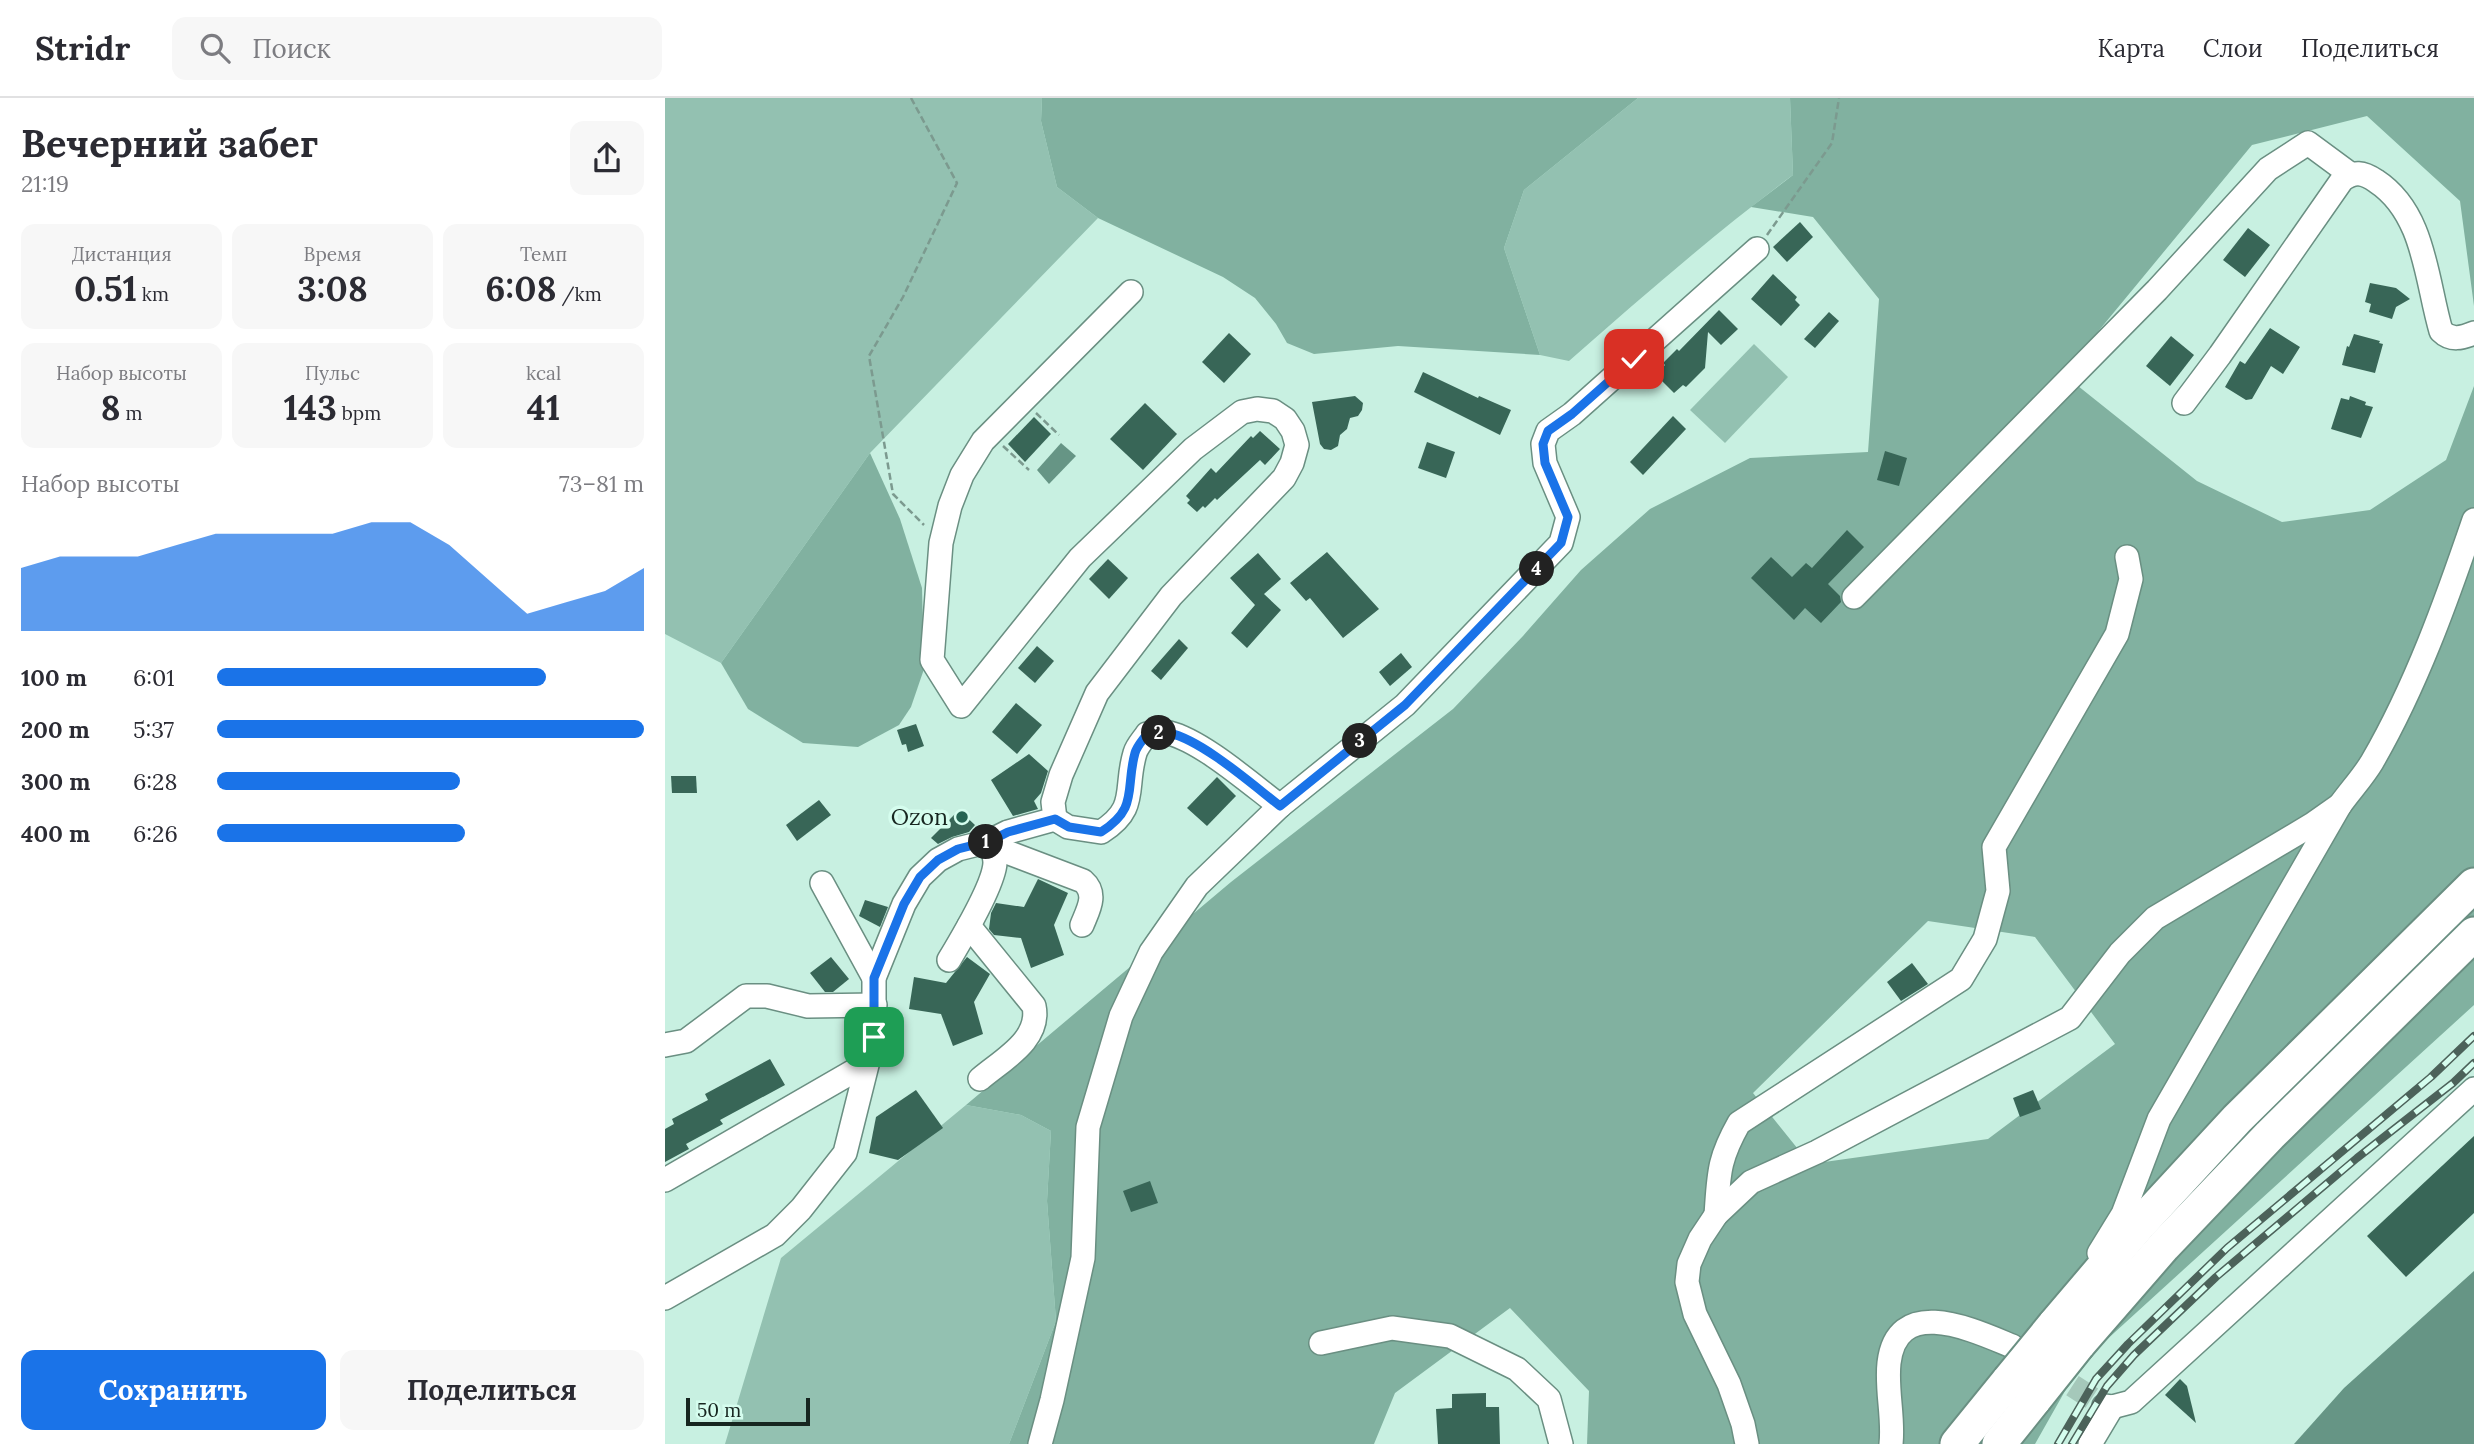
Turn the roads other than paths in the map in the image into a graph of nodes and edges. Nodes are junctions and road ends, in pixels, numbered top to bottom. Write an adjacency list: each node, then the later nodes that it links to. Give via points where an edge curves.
1 (2350, 174): 4 (street, via 2367,175 2396,198 2418,235 2441,331 2458,338); 5 (street, via 2341,180); 8 (street, via 2308,143 2268,169 2148,299)
2 (1757, 249): 10 (street, via 1548,431 1543,444 1545,463 1568,517 1561,543 1405,705)
3 (1131, 292): 11 (street, via 962,475 941,542 932,660 961,706 1080,558 1193,449 1242,412 1257,410 1273,411 1285,419 1297,445 1284,478 1171,596 1097,693 1061,775 1053,802)
4 (2474, 333)
5 (2184, 403)
6 (2474, 520): 9 (street, via 2445,606 2409,688 2371,763)
7 (2127, 556): 26 (street, via 2131,579 2117,634 1994,847 1997,891 1985,939 1961,979 1739,1123 1720,1165)
8 (1854, 597)
9 (2340, 805): 26 (street, via 2155,918 2070,1017 1817,1152 1751,1182); 28 (street, via 2159,1119 2123,1214)
10 (1280, 806): 11 (street, via 1221,761 1166,732 1147,734 1136,751 1127,806 1115,823 1101,832 1069,827); 32 (street, via 1196,886 1151,952 1121,1016 1088,1127 1083,1258)
11 (1055, 819): 12 (street, via 1008,832)
12 (990, 844): 15 (street, via 1083,881 1092,898); 16 (street, via 994,872); 19 (street, via 958,849 920,877)
13 (823, 883): 19 (street)
14 (2474, 885): 28 (highway, via 2237,1119 2139,1225)
15 (1082, 925)
16 (969, 926): 18 (street); 23 (street, via 1034,1006 1036,1015 1023,1043)
17 (2474, 934): 28 (highway, via 2164,1246)
18 (949, 960)
19 (874, 978): 20 (street)
20 (875, 1005): 21 (street, via 808,1006 746,996 686,1041); 22 (street, via 874,1037)
21 (665, 1045)
22 (866, 1064): 25 (street); 27 (street, via 845,1153 801,1209 775,1235)
23 (980, 1079)
24 (2474, 1089): 38 (street, via 2131,1402 2108,1407)
25 (665, 1180)
26 (1716, 1215): 34 (street, via 1689,1264 1687,1282 1695,1314 1729,1384)
27 (665, 1298)
28 (2066, 1335): 31 (highway, bridge)
29 (1321, 1343): 33 (street, via 1392,1328 1450,1336 1517,1369 1549,1399)
30 (2012, 1346): 35 (street, via 1943,1323 1906,1327 1894,1344 1889,1363)
31 (2022, 1390): 36 (highway); 37 (highway)
32 (1040, 1444)
33 (1561, 1444)
34 (1747, 1444)
35 (1891, 1444)
36 (1957, 1444)
37 (1999, 1444)
38 (2089, 1444)

